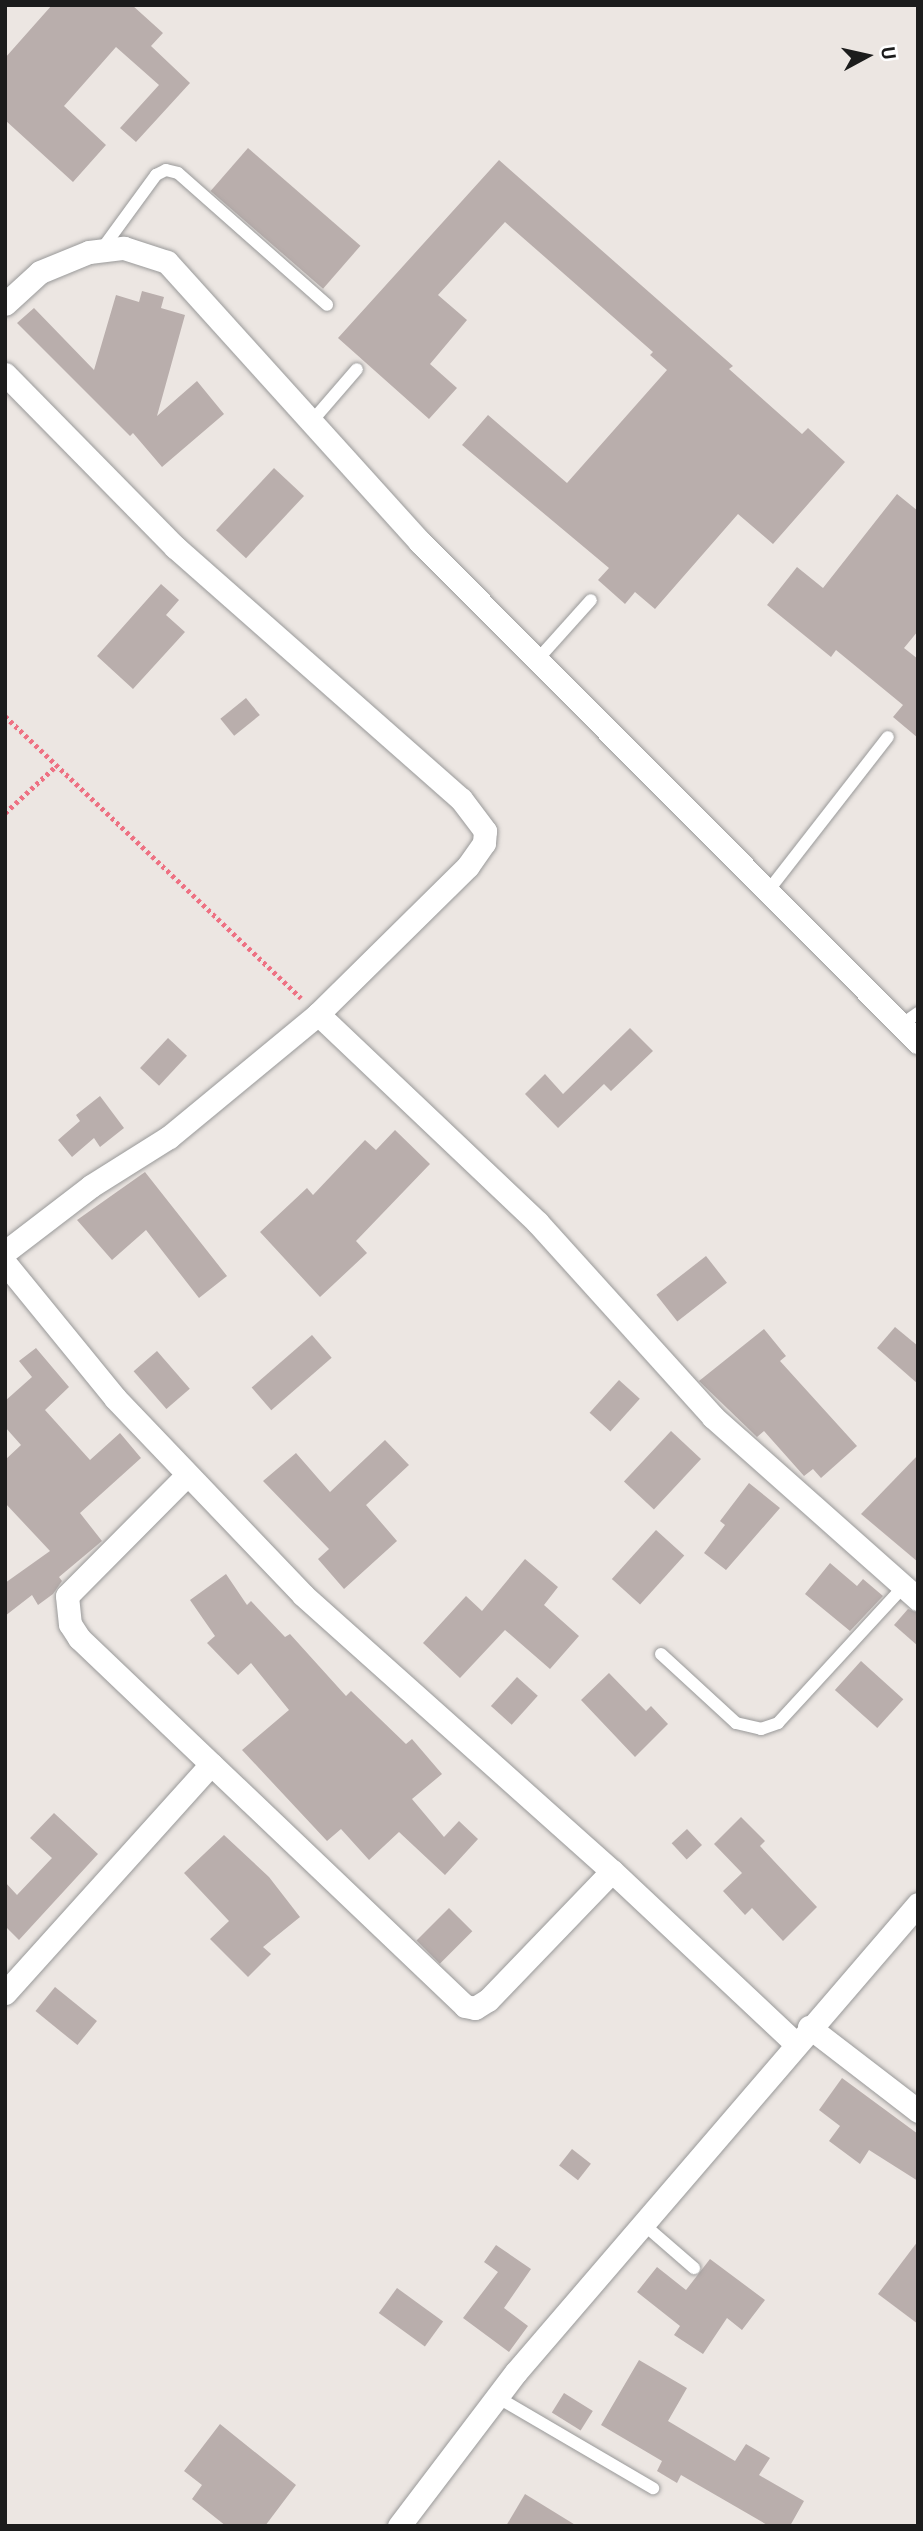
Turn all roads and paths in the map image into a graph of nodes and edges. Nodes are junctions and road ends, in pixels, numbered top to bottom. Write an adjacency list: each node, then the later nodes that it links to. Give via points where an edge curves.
1 (102, 249): 2 (street, via 40,272); 3 (lane, via 156,175 166,170 178,173); 6 (street, via 124,248 167,262)
2 (5, 304)
3 (327, 305)
4 (357, 369): 6 (lane)
5 (5, 374): 14 (street, via 175,547 411,753 461,799 485,831 479,852 468,866)
6 (313, 420): 8 (street, via 420,542)
7 (590, 600): 8 (lane)
8 (537, 659): 13 (street)
9 (5, 716): 11 (path)
10 (888, 737): 13 (lane)
11 (56, 765): 12 (path); 14 (path)
12 (5, 813)
13 (768, 891): 15 (street)
14 (318, 1014): 17 (street, via 169,1137 91,1186); 20 (street, via 538,1223 713,1417)
15 (909, 1019): 16 (street)
16 (918, 1042)
17 (5, 1252)
18 (5, 1262): 19 (street, via 115,1398)
19 (187, 1475): 22 (street, via 80,1580 66,1596 66,1610 79,1638); 23 (street, via 303,1595)
20 (910, 1593): 21 (lane, via 778,1723 761,1729 736,1723)
21 (662, 1654)
22 (211, 1764): 23 (street, via 470,2008 488,2000); 25 (street)
23 (612, 1871): 26 (street)
24 (918, 1904): 26 (street)
25 (5, 1993)
26 (802, 2035): 27 (street); 28 (street)
27 (918, 2111)
28 (642, 2223): 29 (lane); 30 (street)
29 (694, 2268)
30 (497, 2397): 31 (lane); 32 (street)
31 (653, 2488)
32 (399, 2526)

